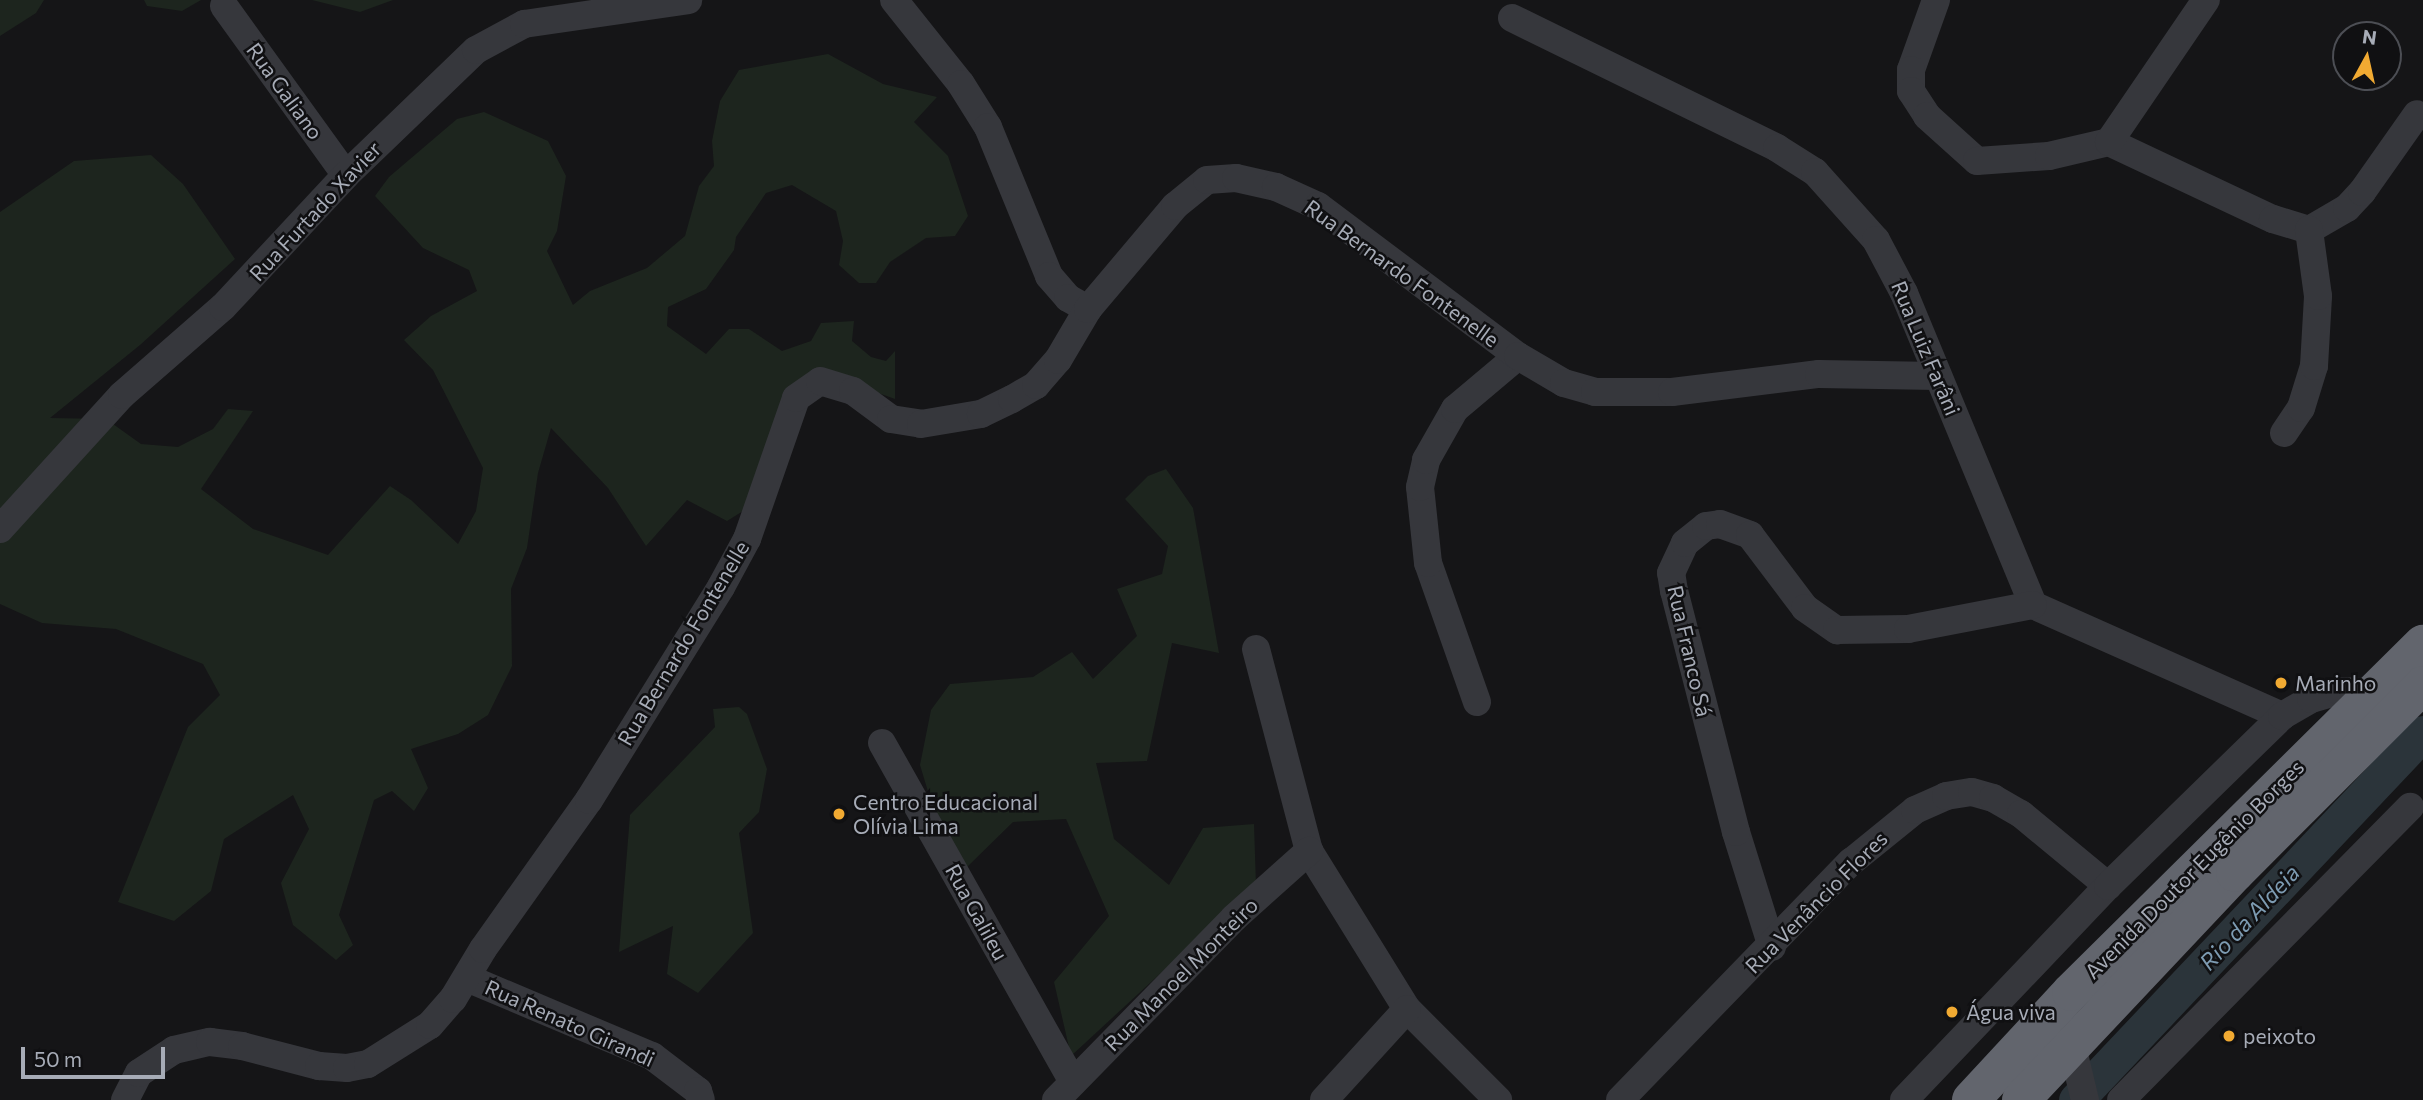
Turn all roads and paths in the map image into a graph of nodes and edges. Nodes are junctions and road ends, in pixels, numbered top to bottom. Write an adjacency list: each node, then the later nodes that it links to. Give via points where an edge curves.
1 (688, 0): 9 (street, Rua Furtado Xavier, via 536,22 498,35 476,50)
2 (894, 0): 11 (street, via 961,84 988,127 1049,276 1068,298)
3 (1936, 0): 8 (street, via 1911,70 1911,91 1927,116 1968,156 2000,163)
4 (2206, 0): 8 (street)
5 (224, 6): 9 (street, Rua Galiano)
6 (1512, 18): 13 (street, Rua Luiz Farâni, via 1777,148 1815,172 1876,240 1905,293)
7 (2417, 114): 10 (street, via 2362,192 2347,208)
8 (2109, 142): 10 (street, via 2273,219)
9 (346, 175): 15 (street, Rua Furtado Xavier, via 223,307 112,404)
10 (2309, 230): 14 (street, via 2318,296 2314,366 2301,408)
11 (1088, 309): 12 (street, Rua Bernardo Fontenelle, via 1190,190 1208,180 1236,178 1276,187 1318,206); 28 (street, Rua Bernardo Fontenelle, via 1058,360 1036,385 981,414 933,424 907,423 891,419 853,391 820,382 796,398 754,522 731,570 589,800 512,906)
12 (1518, 356): 13 (street, Rua Bernardo Fontenelle, via 1564,383 1595,392 1633,395 1819,374); 21 (street, via 1455,409 1426,460 1420,486 1429,563)
13 (1937, 376): 16 (street, Rua Luiz Farâni)
14 (2284, 433)
15 (0, 529)
16 (2033, 605): 22 (street); 27 (street, Rua Franco Sá, via 1908,629 1838,630 1805,608 1751,535 1720,524 1706,526 1685,543 1671,573 1674,591 1736,832)
17 (2423, 644): 20 (highway, Avenida Doutor Eugênio Borges)
18 (1256, 649): 25 (street)
19 (2423, 685): 30 (highway, Avenida Doutor Eugênio Borges, via 2245,863)
20 (2371, 692): 22 (street, via 2339,691 2311,699); 38 (highway, Avenida Doutor Eugênio Borges, via 2071,992)
21 (1477, 702)
22 (2282, 716): 26 (street)
23 (882, 743): 31 (street, Rua Galileu)
24 (2410, 807): 40 (street)
25 (1309, 851): 29 (street); 31 (street, Rua Manoel Monteiro, via 1234,918)
26 (2108, 886): 27 (street, Rua Venâncio Flores, via 2021,814 1993,798 1972,792 1947,796 1914,810 1882,832); 37 (street)
27 (1773, 947): 36 (street, Rua Venâncio Flores)
28 (467, 978): 32 (street, Rua Bernardo Fontenelle, via 430,1025 368,1064 319,1066 210,1042 157,1058 139,1073); 33 (street, Rua Renato Girandi, via 652,1056 698,1091)
29 (1406, 1009): 34 (street); 35 (street)
30 (2078, 1074): 39 (highway, Avenida Doutor Eugênio Borges)
31 (1064, 1091)
32 (125, 1100)
33 (701, 1100)
34 (1324, 1100)
35 (1498, 1100)
36 (1620, 1100)
37 (1904, 1100)
38 (1971, 1100)
39 (2021, 1100)
40 (2121, 1100)

